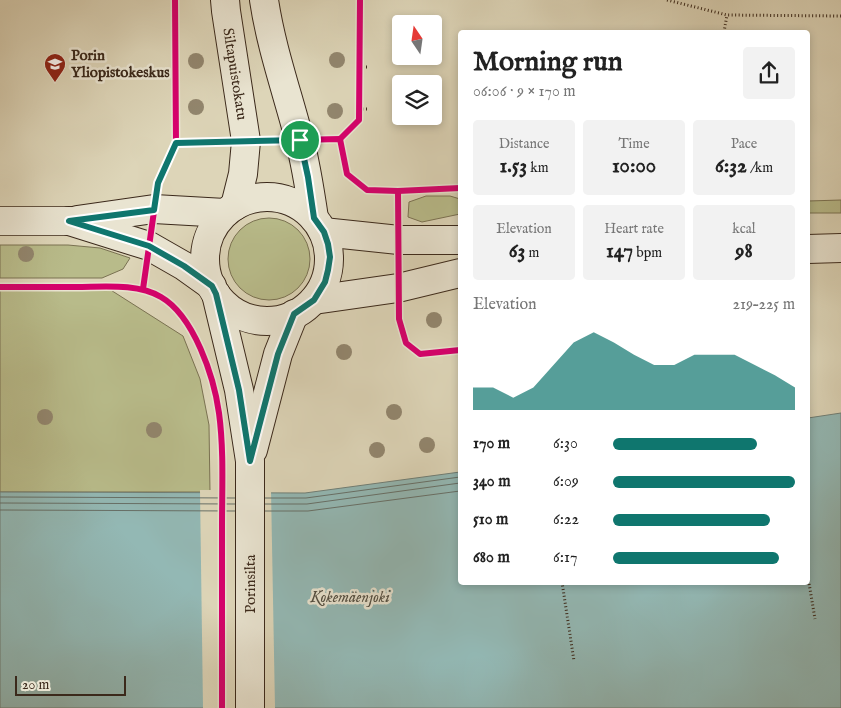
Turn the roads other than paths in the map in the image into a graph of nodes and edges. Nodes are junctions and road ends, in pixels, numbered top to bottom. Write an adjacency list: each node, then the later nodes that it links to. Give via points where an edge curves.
1 (225, 0): 3 (main road, Siltapuistokatu, via 246,141 243,174)
2 (264, 0): 6 (main road, via 268,30 300,140)
3 (230, 210): 5 (main road, via 154,210); 6 (main road, via 246,200 284,199 295,203); 11 (main road, via 211,232 205,256)
4 (0, 221): 5 (main road)
5 (69, 221): 11 (main road, via 149,246 184,266)
6 (319, 225): 7 (main road, via 399,240); 12 (main road, via 328,244 328,270 325,282)
7 (458, 240)
8 (810, 248): 9 (main road)
9 (841, 248)
10 (458, 273): 12 (main road)
11 (214, 290): 12 (main road, via 231,309 250,319 283,319); 13 (main road, Porinsilta, via 239,390)
12 (304, 308): 13 (main road, Porinsilta, via 278,354)
13 (250, 461): 14 (main road, Porinsilta)
14 (250, 708)

